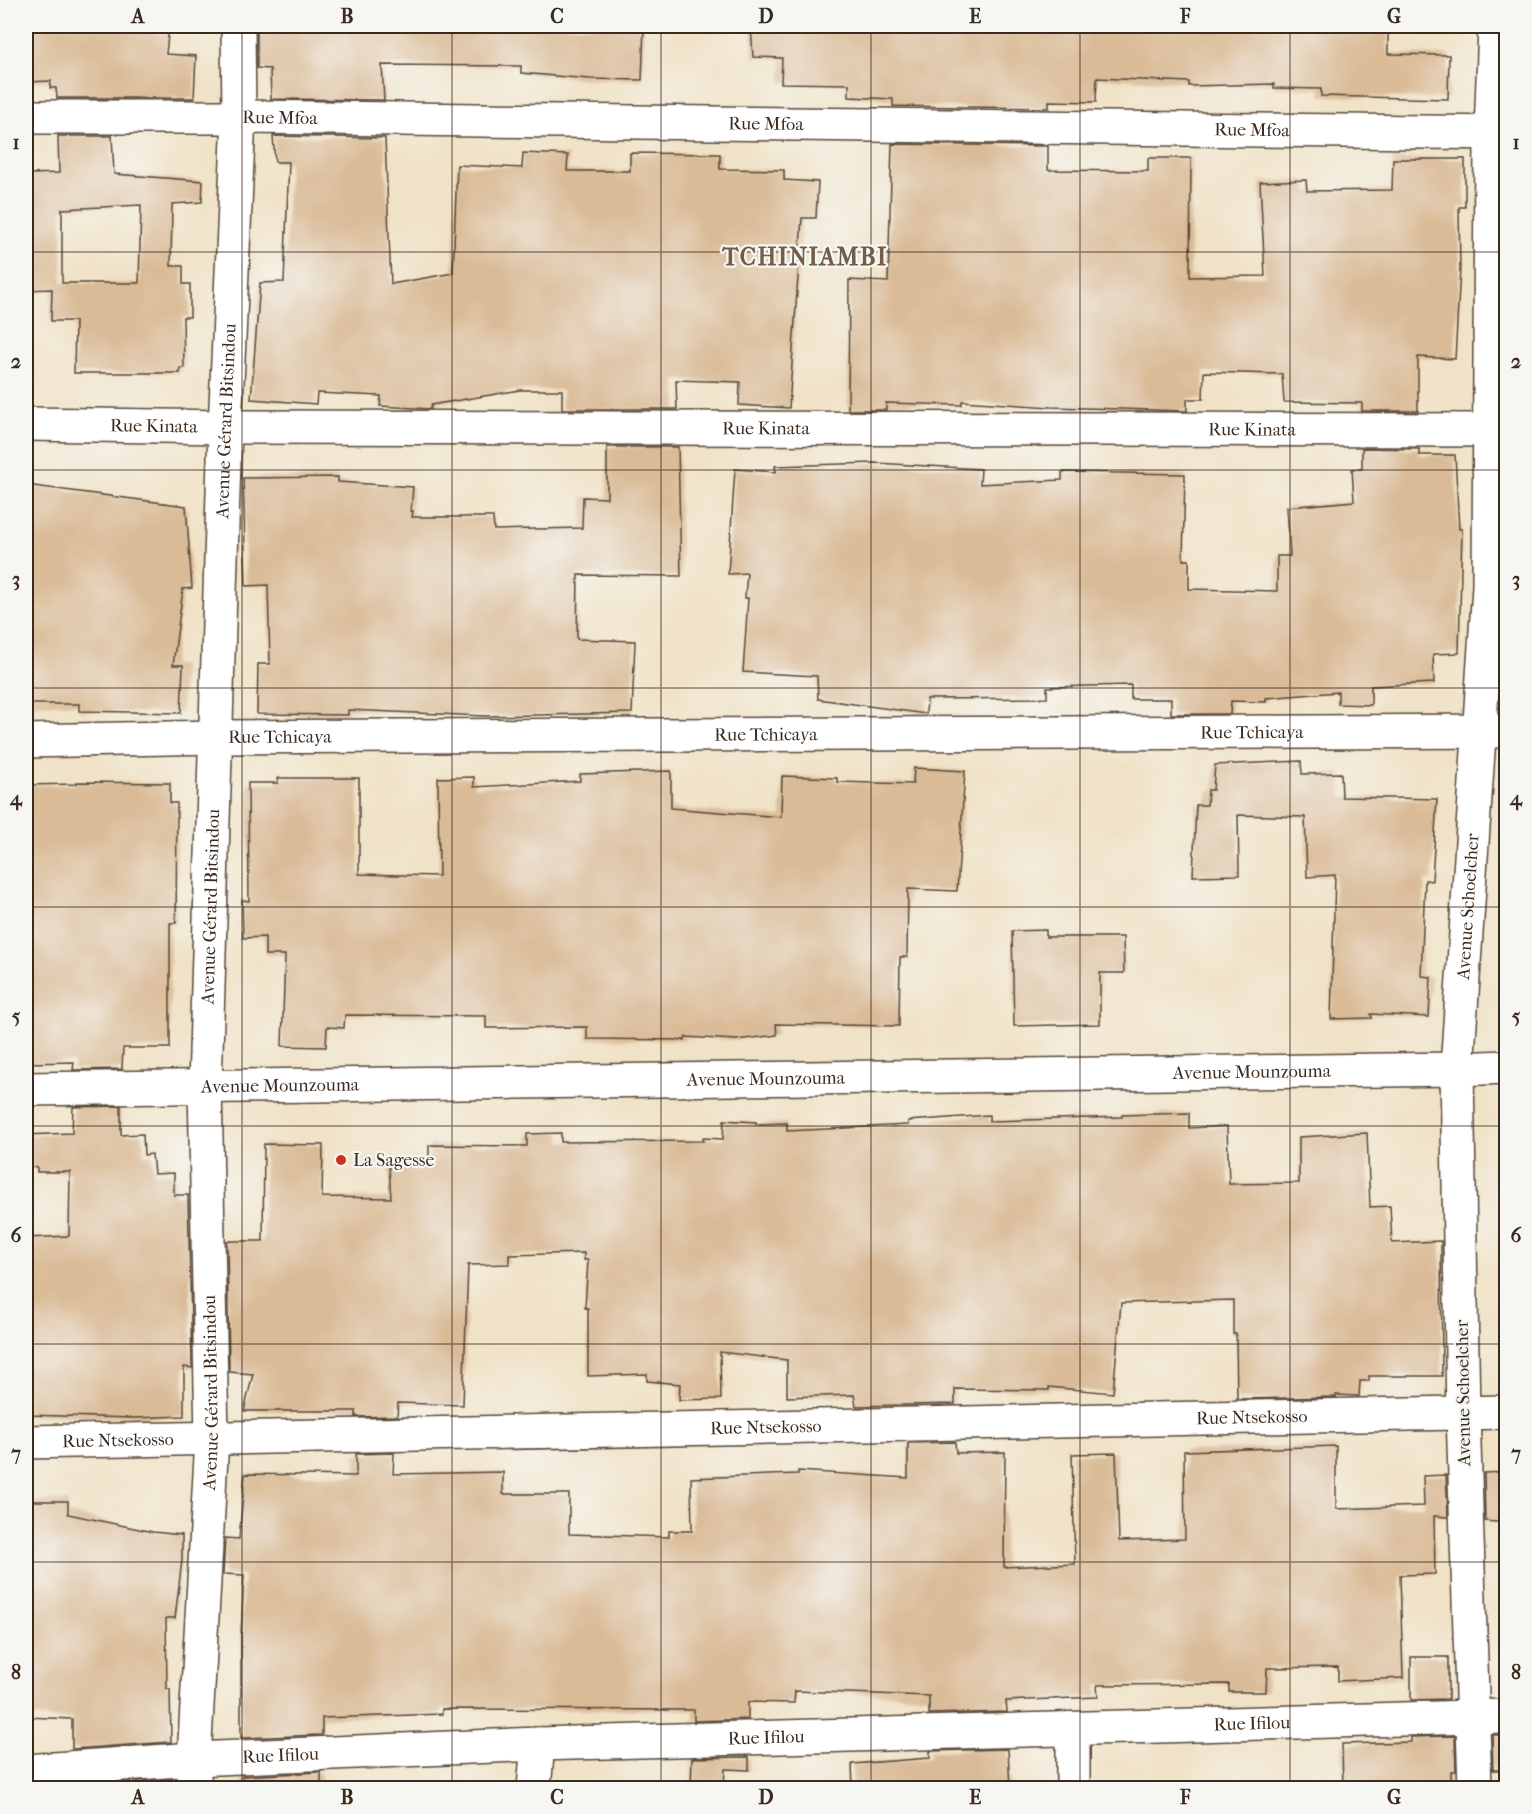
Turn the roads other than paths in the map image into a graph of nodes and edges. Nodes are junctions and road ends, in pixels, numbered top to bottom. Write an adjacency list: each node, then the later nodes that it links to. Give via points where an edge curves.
1 (238, 26): 4 (street, Avenue Gérard Bitsindou)
2 (1494, 26): 5 (street, Avenue Schoelcher)
3 (26, 117): 4 (street, Rue Mfoa)
4 (239, 117): 5 (street, Rue Mfoa); 7 (street, Avenue Gérard Bitsindou)
5 (1499, 133): 8 (street, Avenue Schoelcher)
6 (26, 423): 7 (street, Rue Kinata)
7 (225, 427): 8 (street, Rue Kinata); 10 (street, Avenue Gérard Bitsindou)
8 (1498, 430): 9 (street, Avenue Schoelcher, via 1489,586)
9 (1493, 731): 10 (street, Rue Tchicaya); 13 (street, Avenue Schoelcher)
10 (216, 737): 11 (street, Rue Tchicaya); 14 (street, Avenue Gérard Bitsindou)
11 (26, 741)
12 (1506, 1067): 13 (street, Avenue Mounzouma)
13 (1457, 1069): 14 (street, Avenue Mounzouma); 17 (street, Avenue Schoelcher)
14 (205, 1085): 15 (street, Avenue Mounzouma); 18 (street, Avenue Gérard Bitsindou)
15 (26, 1089)
16 (1506, 1412): 17 (street, Rue Ntsekosso)
17 (1463, 1413): 18 (street, Rue Ntsekosso); 21 (street, Avenue Schoelcher)
18 (212, 1439): 19 (street, Rue Ntsekosso); 25 (street, Avenue Gérard Bitsindou)
19 (26, 1442)
20 (1506, 1716): 21 (street, Rue Ifilou)
21 (1472, 1718): 22 (street, Rue Ifilou); 28 (street, Avenue Schoelcher)
22 (1073, 1729): 23 (street, Rue Ifilou); 27 (street)
23 (538, 1744): 25 (street, Rue Ifilou); 26 (street)
24 (26, 1771): 25 (street, Rue Ifilou)
25 (194, 1774)
26 (534, 1788)
27 (1073, 1788)
28 (1475, 1788)

